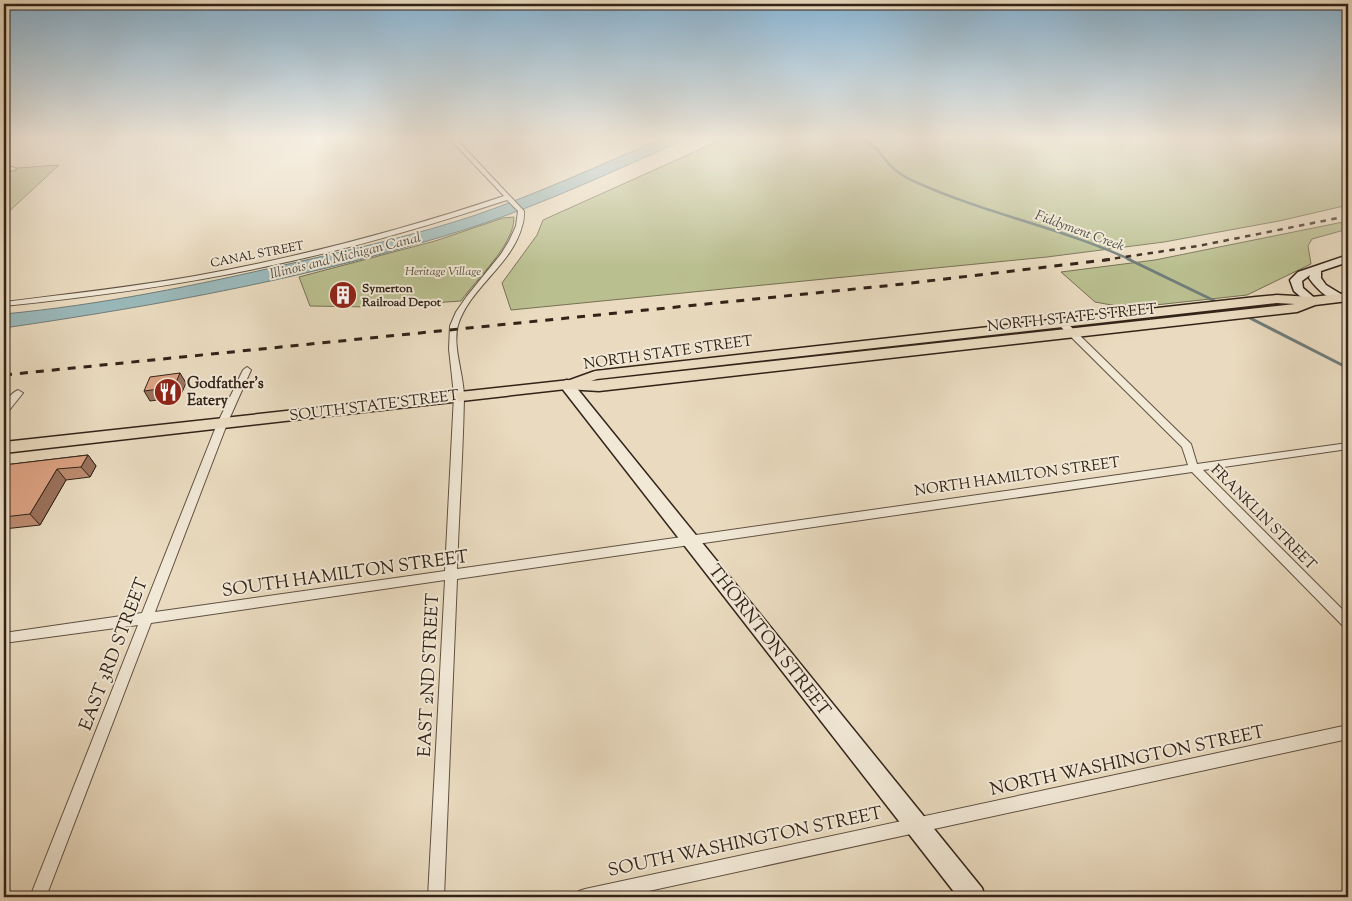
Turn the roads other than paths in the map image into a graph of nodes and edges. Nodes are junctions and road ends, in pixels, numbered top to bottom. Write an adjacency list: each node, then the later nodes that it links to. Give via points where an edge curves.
1 (493, 181): 2 (street)
2 (508, 197): 8 (street, CANAL STREET, via 436,221 302,257 122,290); 15 (street, EAST 2ND STREET, via 521,211 513,242 478,287 454,326)
3 (1348, 258): 4 (street)
4 (1316, 270): 5 (street, via 1315,278 1322,287); 7 (street, via 1302,274 1296,280 1298,288)
5 (1344, 298): 7 (main road, NORTH STATE STREET)
6 (1256, 300): 7 (main road, NORTH STATE STREET); 9 (main road, NORTH STATE STREET)
7 (1312, 301): 11 (main road, NORTH STATE STREET, via 1297,308 1277,311)
8 (4, 304)
9 (1188, 308): 10 (main road, NORTH STATE STREET)
10 (1061, 322): 11 (street, FRANKLIN STREET); 13 (main road, NORTH STATE STREET, via 595,375)
11 (1074, 334): 13 (main road, NORTH STATE STREET, via 599,386); 20 (street, FRANKLIN STREET, via 1187,446)
12 (247, 370): 17 (street, EAST 3RD STREET)
13 (566, 384): 15 (main road, SOUTH STATE STREET); 21 (street, THORNTON STREET)
14 (18, 393): 16 (street)
15 (459, 395): 17 (main road, SOUTH STATE STREET); 22 (street, EAST 2ND STREET)
16 (4, 412)
17 (222, 424): 19 (main road, SOUTH STATE STREET); 23 (street, EAST 3RD STREET)
18 (1348, 446): 20 (street, NORTH HAMILTON STREET)
19 (4, 448)
20 (1193, 466): 21 (street, NORTH HAMILTON STREET); 24 (street, FRANKLIN STREET)
21 (690, 539): 22 (street, SOUTH HAMILTON STREET); 27 (street, THORNTON STREET)
22 (451, 576): 23 (street, SOUTH HAMILTON STREET); 29 (street, EAST 2ND STREET)
23 (147, 618): 25 (street, SOUTH HAMILTON STREET); 28 (street, EAST 3RD STREET)
24 (1348, 623)
25 (4, 638)
26 (1348, 732): 27 (street, NORTH WASHINGTON STREET)
27 (914, 825): 30 (street, SOUTH WASHINGTON STREET); 31 (street, THORNTON STREET)
28 (38, 897)
29 (436, 897)
30 (585, 897)
31 (973, 897)

